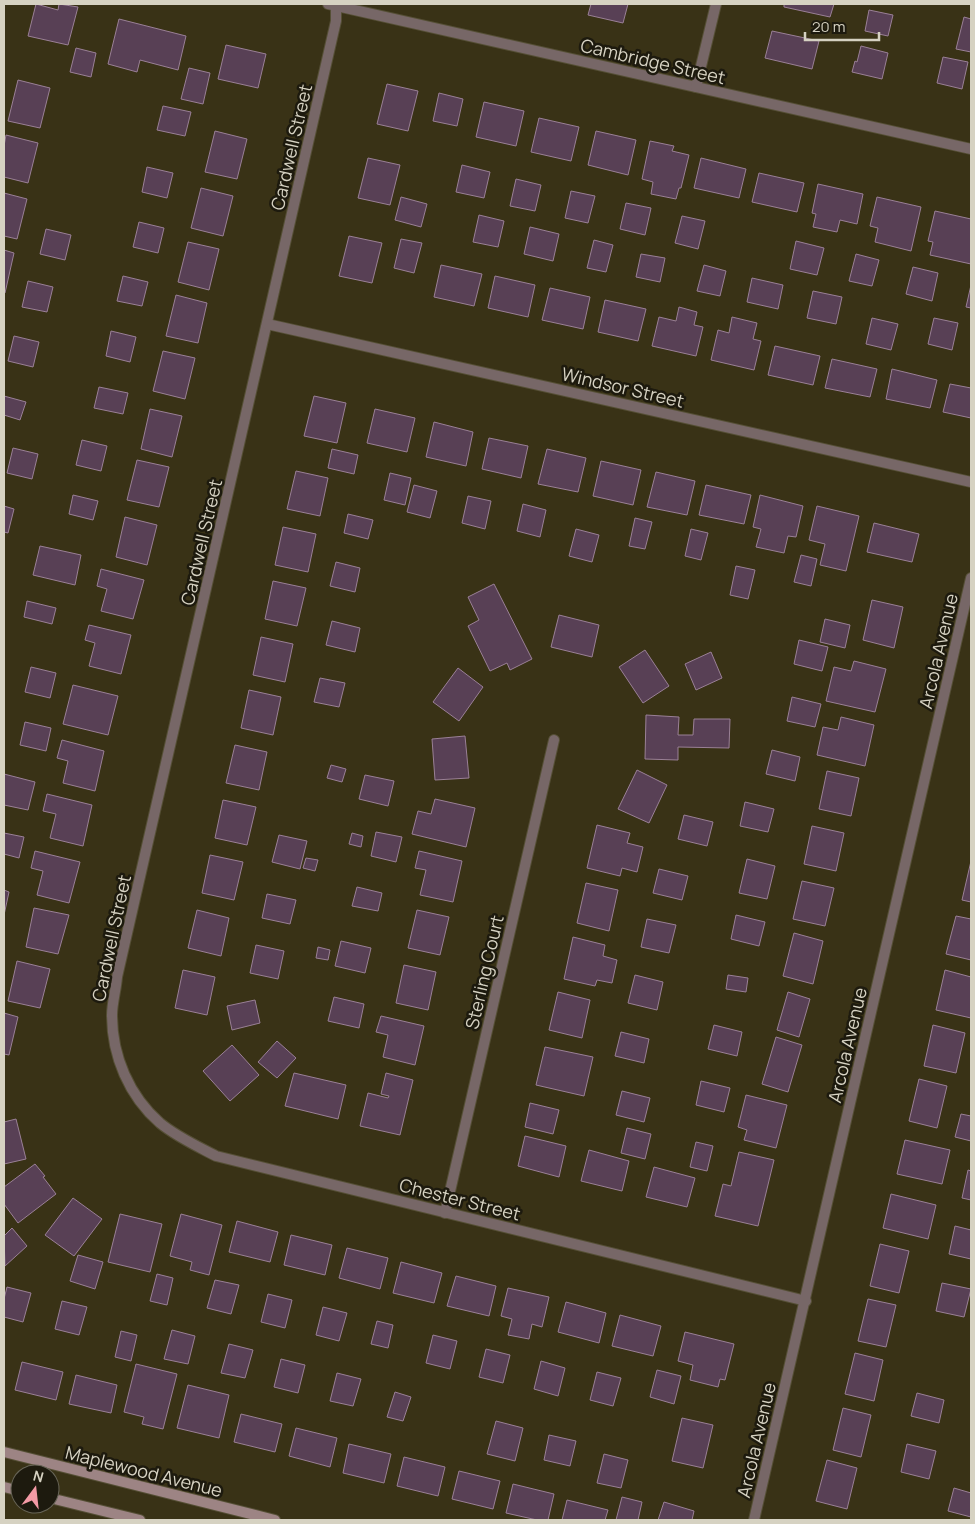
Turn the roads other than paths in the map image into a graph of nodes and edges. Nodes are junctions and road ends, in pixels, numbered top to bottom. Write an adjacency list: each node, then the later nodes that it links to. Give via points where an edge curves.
1 (333, 4): 3 (street, Cambridge Street); 5 (street, Cardwell Street, via 336,21)
2 (716, 4): 3 (street)
3 (696, 87): 4 (street, Cambridge Street)
4 (971, 149)
5 (267, 324): 6 (street, Windsor Street); 9 (street, Cardwell Street, via 117,977 112,1032)
6 (971, 482)
7 (971, 578): 11 (street, Arcola Avenue)
8 (554, 740): 10 (street, Sterling Court)
9 (130, 1087): 10 (street, Chester Street, via 160,1124 216,1156)
10 (445, 1213): 11 (street, Chester Street)
11 (806, 1301): 16 (street, Arcola Avenue)
12 (4, 1452): 15 (street, Maplewood Avenue)
13 (60, 1500): 14 (street)
14 (140, 1520)
15 (275, 1520)
16 (754, 1520)

